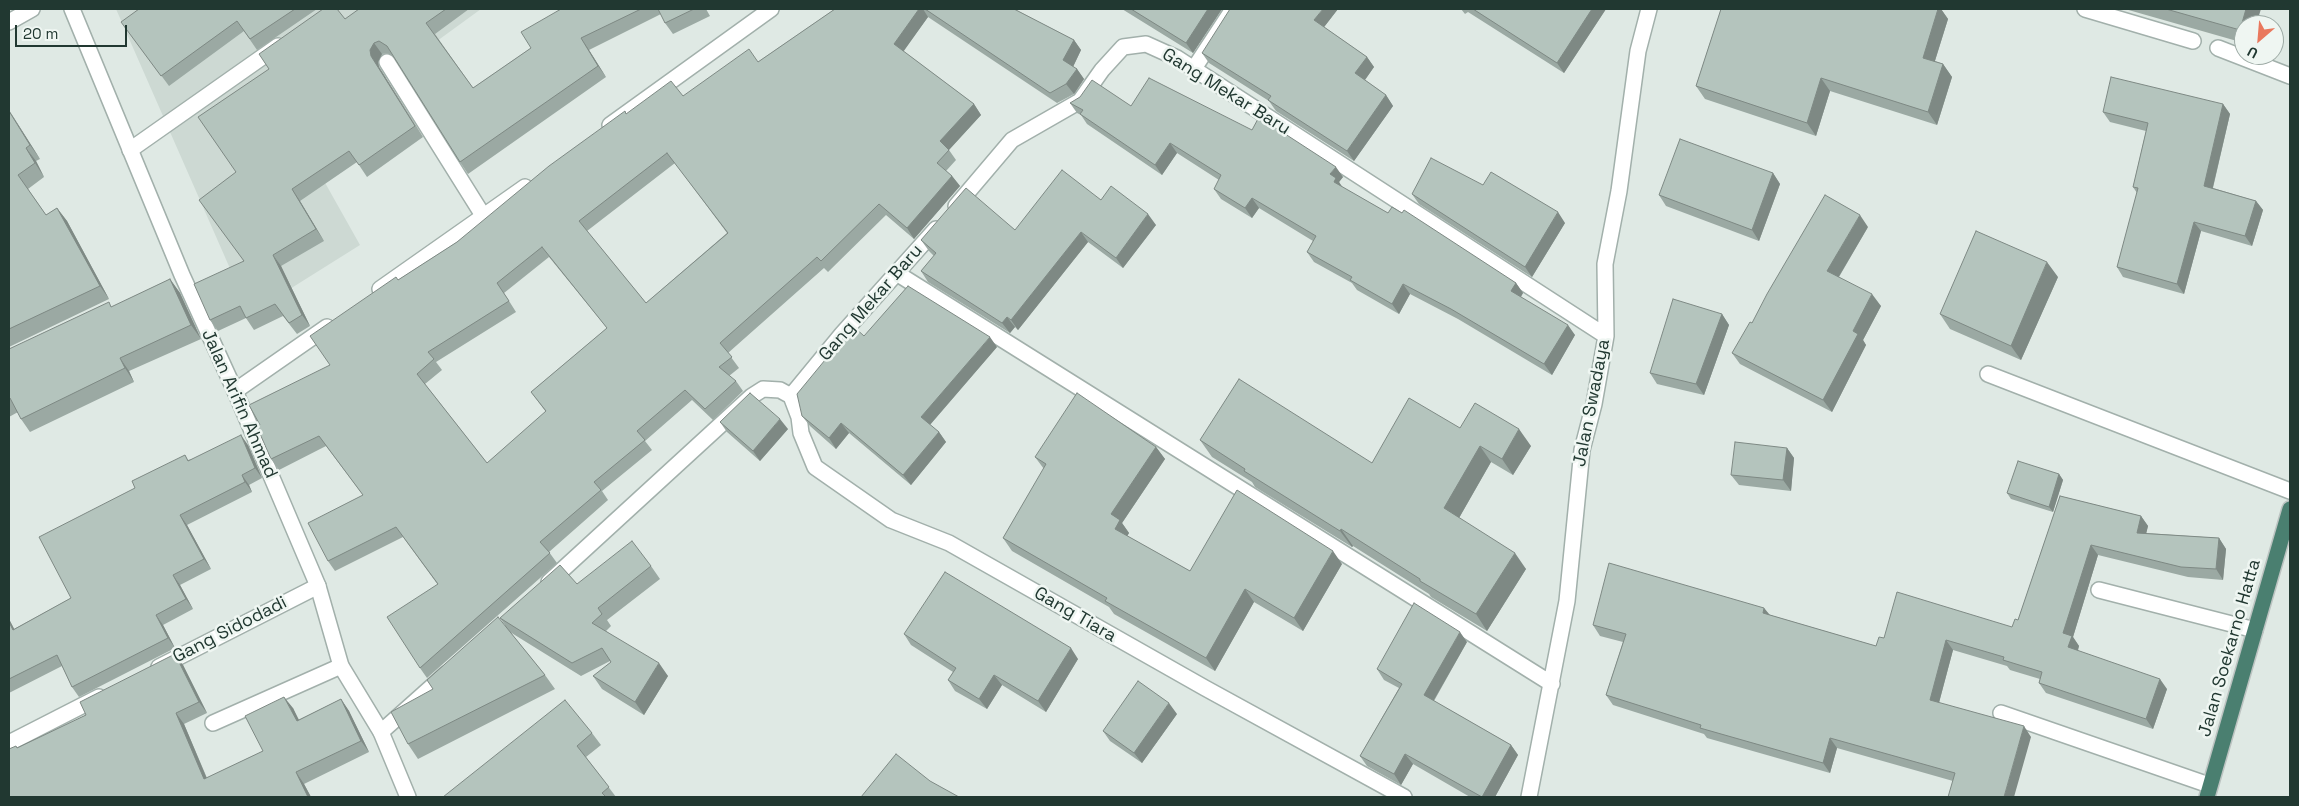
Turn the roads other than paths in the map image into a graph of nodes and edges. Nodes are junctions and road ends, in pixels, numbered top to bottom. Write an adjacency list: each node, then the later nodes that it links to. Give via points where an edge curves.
1 (32, 9): 7 (street)
2 (72, 9): 15 (street, Jalan Arifin Ahmad)
3 (771, 9): 14 (street)
4 (1233, 9): 12 (street)
5 (1649, 9): 23 (street, Jalan Swadaya, via 1638,50 1619,190 1605,264)
6 (2085, 9): 9 (street)
7 (9, 22)
8 (292, 37): 15 (street)
9 (2192, 41)
10 (2218, 48): 13 (street)
11 (387, 62): 17 (street)
12 (1193, 70): 18 (street, Gang Mekar Baru, via 1177,58 1146,44 1123,47 1080,101 1012,140); 23 (street, Gang Mekar Baru)
13 (2290, 76)
14 (596, 136)
15 (130, 150): 19 (street, Jalan Arifin Ahmad)
16 (540, 176): 17 (street)
17 (484, 217): 21 (street)
18 (898, 274): 26 (street, Gang Mekar Baru, via 842,334); 36 (street)
19 (182, 275): 20 (street); 25 (street, Jalan Arifin Ahmad)
20 (165, 284)
21 (371, 296)
22 (339, 318): 25 (street)
23 (1606, 336): 36 (street, Jalan Swadaya, via 1582,450 1567,601)
24 (1988, 374): 27 (street)
25 (235, 391): 29 (street, Jalan Arifin Ahmad)
26 (791, 396): 31 (street, via 780,390 762,389 752,396); 44 (street, Gang Tiara, via 799,417 800,433 815,467 882,515 949,543)
27 (2290, 491)
28 (2290, 509): 32 (highway, Jalan Soekarno Hatta)
29 (318, 586): 34 (street, Jalan Arifin Ahmad); 35 (street, Gang Sidodadi)
30 (2099, 590): 32 (street)
31 (540, 591)
32 (2255, 630): 42 (highway, Jalan Soekarno Hatta)
33 (460, 661): 40 (street)
34 (341, 666): 39 (street); 40 (street, Jalan Arifin Ahmad)
35 (150, 671)
36 (1552, 684): 45 (street, Jalan Swadaya)
37 (115, 689): 41 (street)
38 (2001, 712): 42 (street)
39 (213, 723)
40 (381, 732): 43 (street, Jalan Arifin Ahmad)
41 (9, 743)
42 (2208, 791)
43 (408, 797)
44 (1404, 797)
45 (1530, 797)

